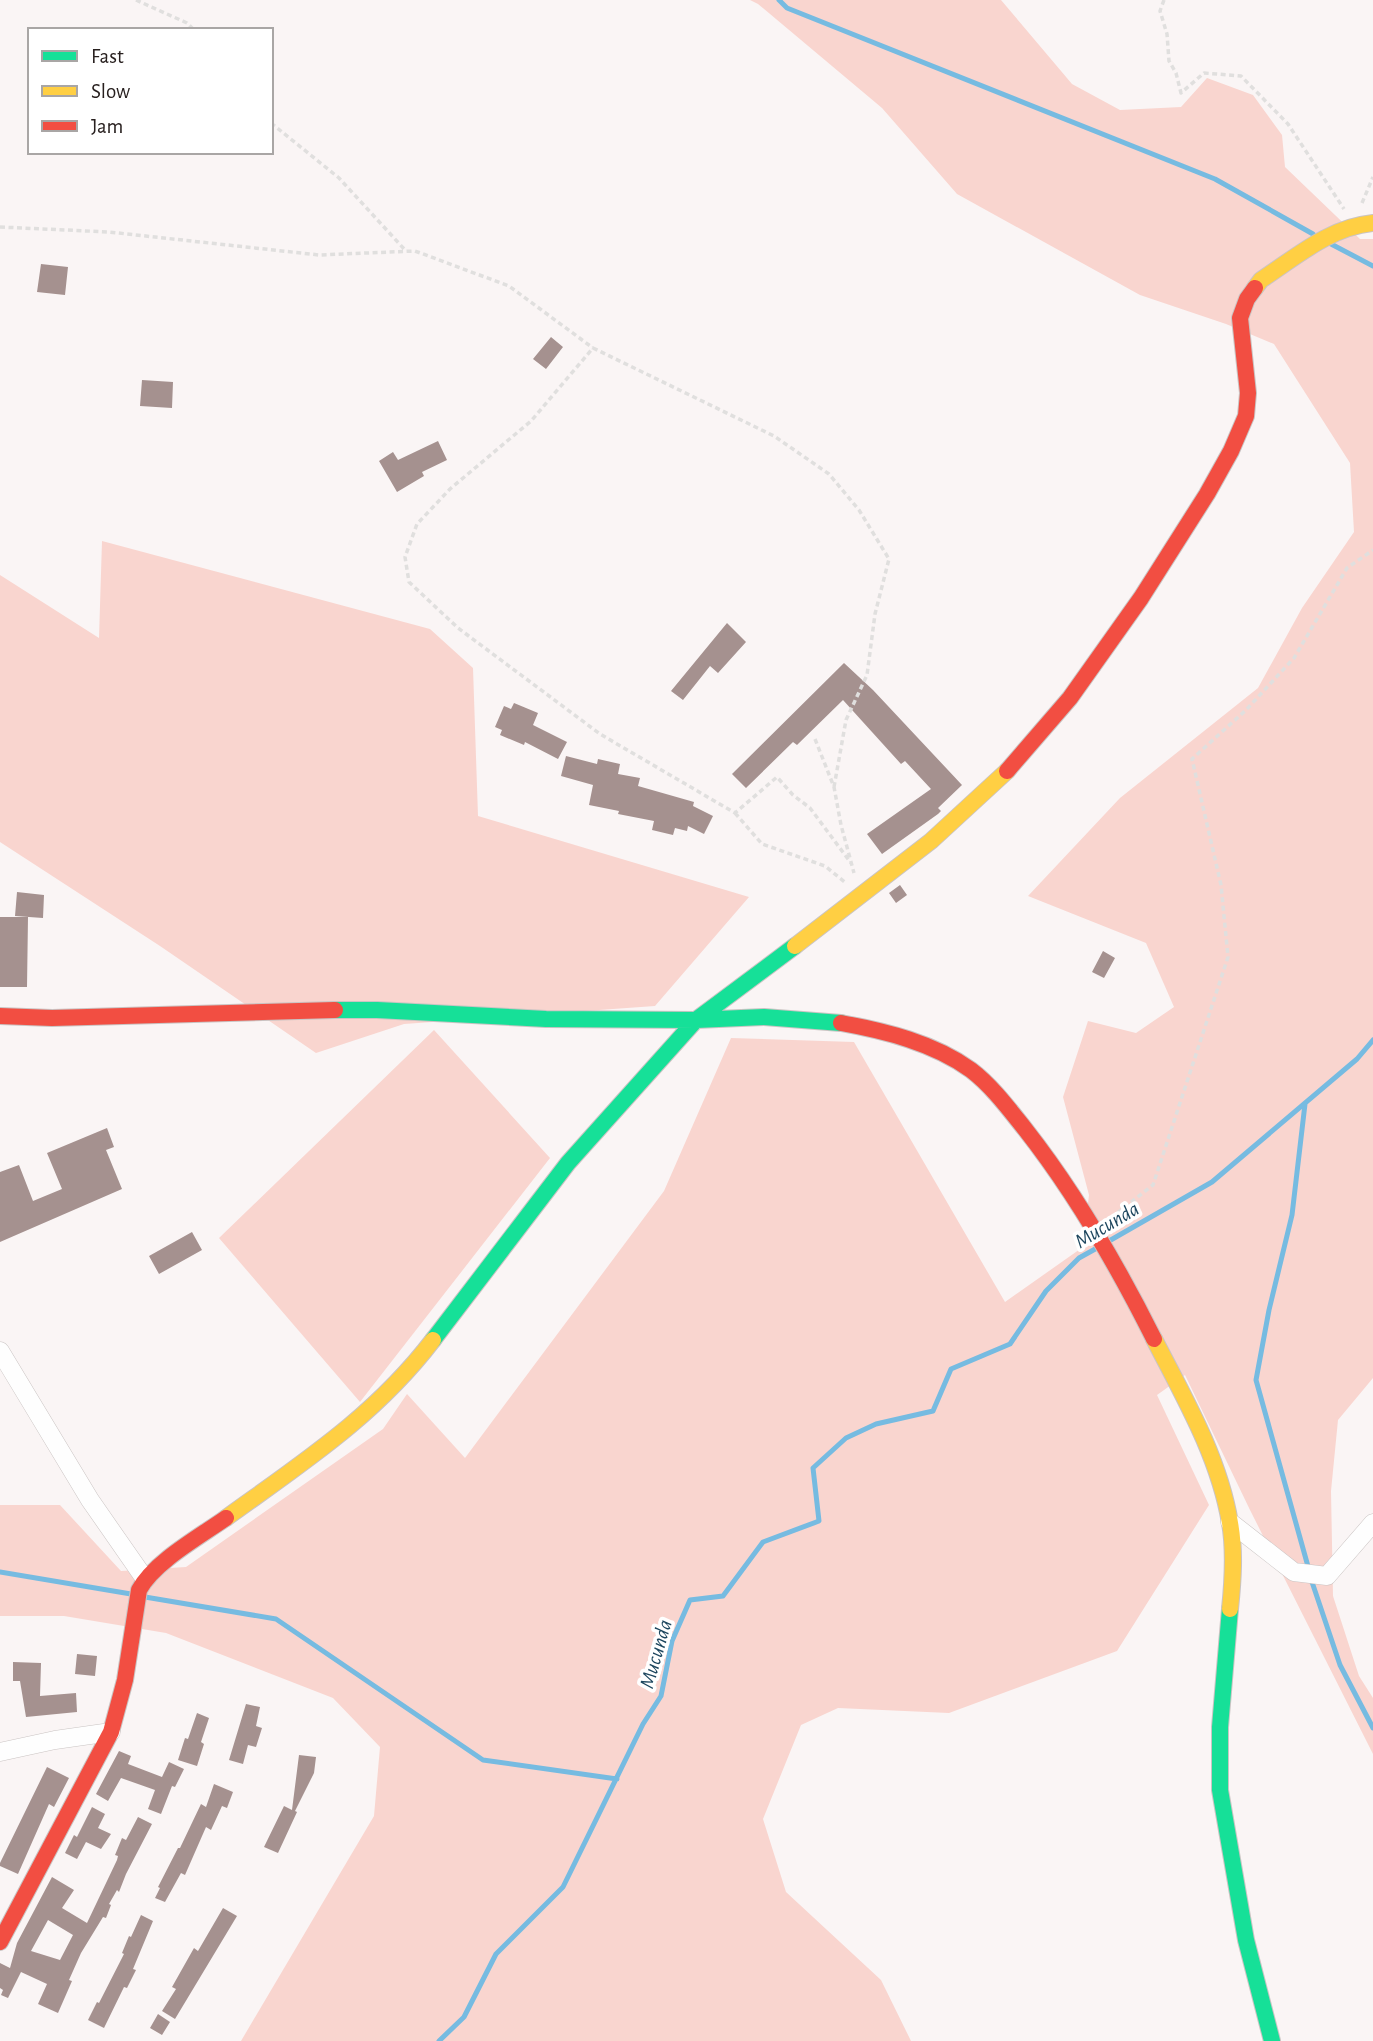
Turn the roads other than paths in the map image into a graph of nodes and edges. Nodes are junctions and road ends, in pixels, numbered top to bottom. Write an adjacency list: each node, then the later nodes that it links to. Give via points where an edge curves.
1 (1373, 223): 3 (main road, via 1354,225 1323,239 1261,280 1247,299 1240,318 1246,416 1208,494 1070,698 1009,769 931,841)
2 (0, 1016): 3 (main road, via 364,1010 534,1019)
3 (695, 1020): 5 (main road, via 739,1016 822,1019 893,1036 964,1066 983,1080 1065,1183 1112,1259 1202,1435); 7 (main road, via 568,1163 422,1354 382,1399 339,1436)
4 (0, 1351): 7 (street, via 90,1500)
5 (1230, 1522): 6 (street, via 1294,1572 1327,1576); 11 (main road, via 1232,1593 1219,1783 1248,1950)
6 (1373, 1523)
7 (145, 1578): 8 (main road)
8 (111, 1732): 9 (street); 10 (main road)
9 (0, 1752)
10 (0, 1942)
11 (1272, 2041)

